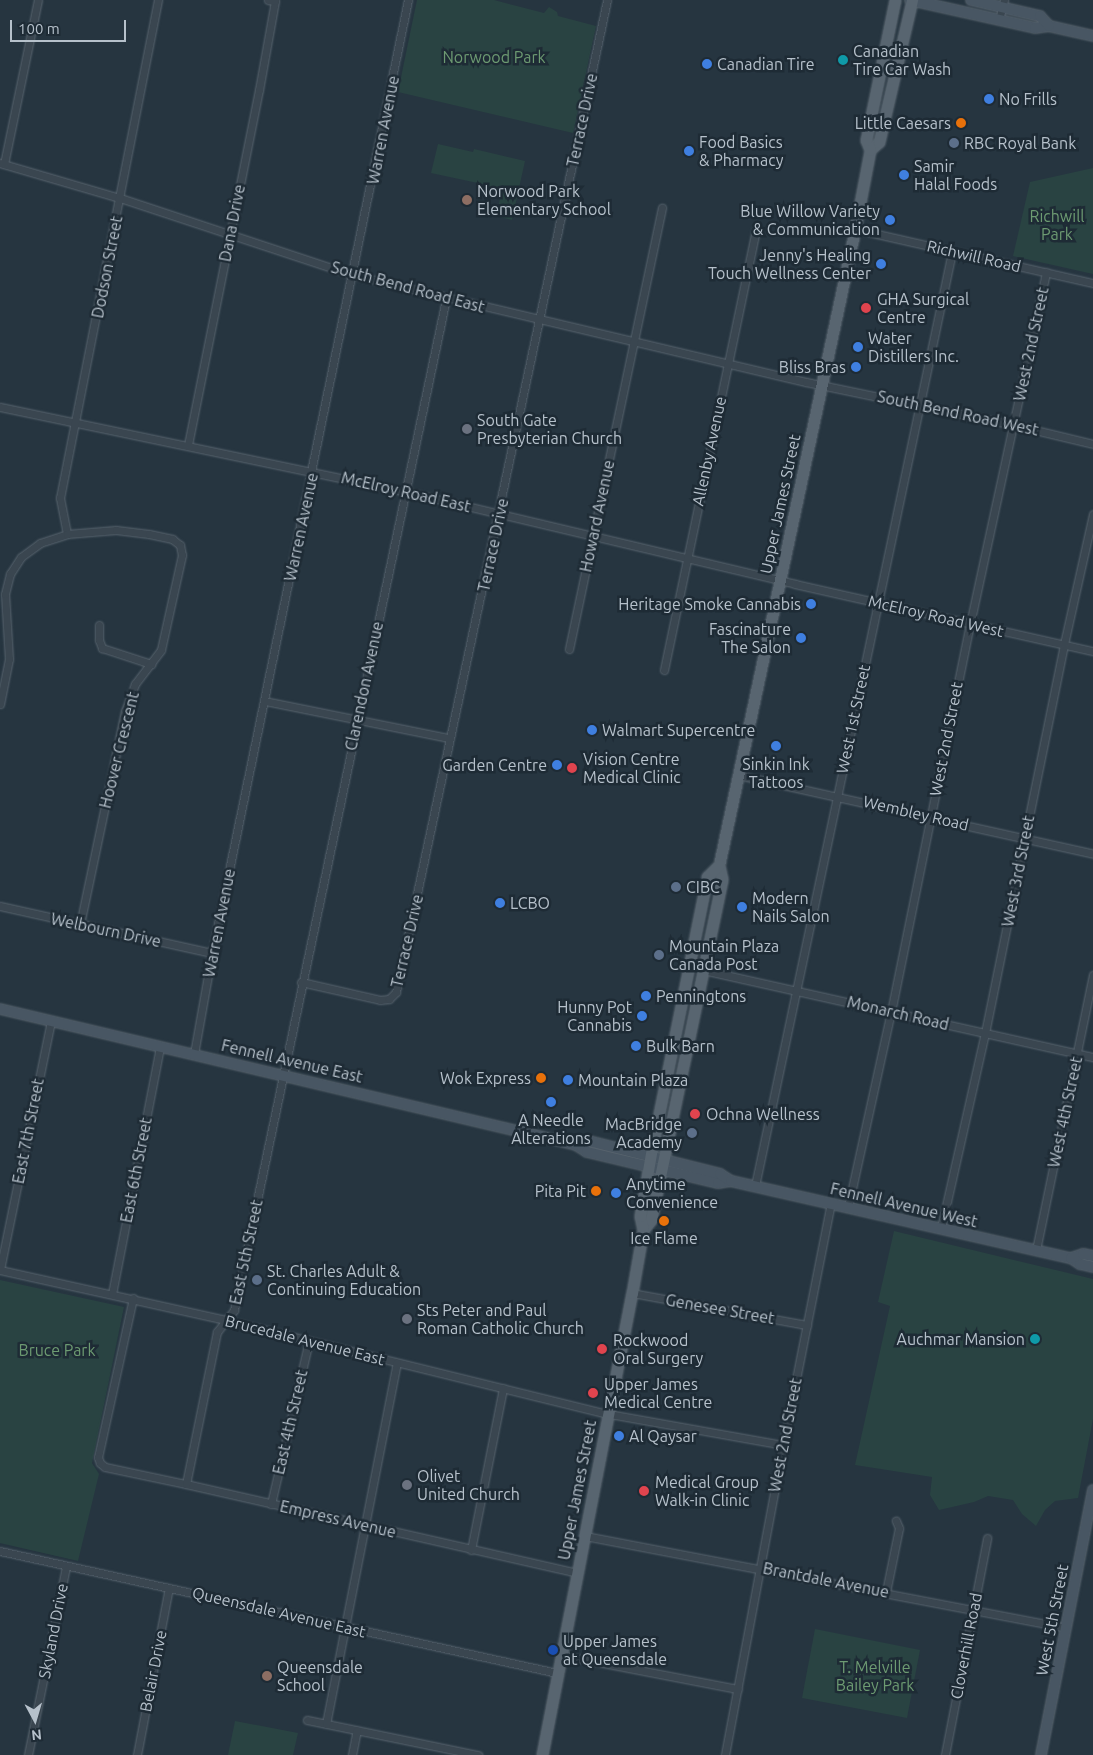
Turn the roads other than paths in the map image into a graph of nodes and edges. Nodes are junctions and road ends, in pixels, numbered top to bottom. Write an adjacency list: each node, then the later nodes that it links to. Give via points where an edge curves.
1 (38, 0): 16 (street)
2 (158, 0): 17 (street, Dodson Street)
3 (408, 0): 24 (street, Warren Avenue)
4 (606, 0): 27 (street, Terrace Drive)
5 (895, 0): 14 (main road, Upper James Street)
6 (911, 0): 10 (main road); 13 (main road, Upper James Street)
7 (971, 0): 9 (main road)
8 (271, 1): 21 (street, Dana Drive)
9 (1003, 4): 10 (street); 11 (main road, via 1040,16)
10 (1000, 20): 11 (main road, via 1035,28)
11 (1049, 26): 12 (main road)
12 (1093, 36)
13 (886, 111): 14 (main road); 15 (main road, Upper James Street, via 879,142)
14 (868, 129): 15 (main road, Upper James Street, via 866,140)
15 (870, 150): 19 (main road, Upper James Street)
16 (2, 164): 17 (street, South Bend Road East)
17 (120, 198): 21 (street, South Bend Road East); 33 (street, Dodson Street)
18 (662, 208): 28 (street, Howard Avenue)
19 (855, 229): 22 (street, Richwill Road); 30 (main road, Upper James Street)
20 (756, 231): 29 (street, Allenby Avenue)
21 (230, 234): 24 (street, South Bend Road East); 36 (street, Dana Drive)
22 (952, 252): 23 (street, Richwill Road); 31 (street, West 1st Street)
23 (1046, 272): 25 (street, Richwill Road); 34 (street, West 2nd Street)
24 (353, 275): 26 (street, South Bend Road East); 37 (street, Warren Avenue)
25 (1093, 283)
26 (446, 299): 27 (street, South Bend Road East); 38 (street, Clarendon Avenue)
27 (540, 319): 28 (street, South Bend Road East); 39 (street, Terrace Drive)
28 (634, 342): 29 (street, South Bend Road East); 42 (street, Howard Avenue)
29 (728, 364): 30 (street, South Bend Road East); 43 (street, Allenby Avenue)
30 (822, 385): 31 (street, South Bend Road West); 44 (main road, Upper James Street)
31 (919, 405): 34 (street, South Bend Road West); 45 (street, West 1st Street)
32 (0, 407): 33 (street, McElroy Road East)
33 (76, 423): 36 (street, McElroy Road East); 41 (street, Dodson Street, via 60,498)
34 (1014, 425): 35 (street, South Bend Road West); 46 (street, West 2nd Street)
35 (1093, 444)
36 (188, 445): 37 (street, McElroy Road East)
37 (313, 471): 38 (street, McElroy Road East); 53 (street, Warren Avenue)
38 (407, 492): 39 (street, McElroy Road East); 55 (street, Clarendon Avenue)
39 (499, 514): 42 (street, McElroy Road East); 56 (street, Terrace Drive)
40 (1093, 514): 48 (street, West 3rd Street)
41 (67, 534): 51 (street, Hoover Crescent, via 116,530 172,539 180,545 182,555 161,650); 54 (street, Hoover Crescent, via 40,544 21,557 10,574 5,594 9,659)
42 (592, 536): 43 (street, McElroy Road East); 49 (street, Howard Avenue)
43 (686, 558): 44 (street, McElroy Road East); 52 (street, Allenby Avenue)
44 (780, 580): 45 (street, McElroy Road West); 57 (main road, Upper James Street)
45 (878, 603): 46 (street, McElroy Road West); 58 (street, West 1st Street)
46 (970, 624): 48 (street, McElroy Road West); 59 (street, West 2nd Street)
47 (99, 625): 51 (street, via 102,648)
48 (1064, 644): 50 (street, McElroy Road West); 60 (street, West 3rd Street)
49 (569, 649)
50 (1093, 650)
51 (151, 664): 64 (street, Hoover Crescent, via 135,684 125,711)
52 (664, 670)
53 (265, 701): 55 (street); 65 (street, Warren Avenue)
54 (0, 704)
55 (356, 720): 56 (street); 68 (street, Clarendon Avenue)
56 (449, 738): 68 (street, Terrace Drive, via 396,992 389,999 380,1000)
57 (738, 775): 58 (street, Wembley Road); 62 (main road, Upper James Street)
58 (836, 795): 59 (street, Wembley Road); 69 (street, West 1st Street)
59 (930, 818): 60 (street, Wembley Road); 71 (street, West 2nd Street)
60 (1025, 837): 61 (street, Wembley Road); 73 (street, West 3rd Street)
61 (1093, 854)
62 (719, 864): 66 (main road, Upper James Street, via 722,880); 79 (main road, Upper James Street, via 707,877)
63 (0, 906): 64 (street, Welbourn Drive)
64 (80, 924): 65 (street, Welbourn Drive)
65 (212, 953): 75 (street, Warren Avenue)
66 (703, 970): 69 (street, Monarch Road); 79 (main road, Upper James Street)
67 (1093, 975): 76 (street, West 4th Street)
68 (301, 982): 78 (street, Clarendon Avenue)
69 (795, 990): 71 (street, Monarch Road); 80 (street, West 1st Street)
70 (0, 1010): 72 (main road, Fennell Avenue East)
71 (891, 1012): 73 (street, Monarch Road); 82 (street, West 2nd Street)
72 (51, 1021): 74 (main road, Fennell Avenue East); 88 (street, East 7th Street)
73 (985, 1033): 76 (street, Monarch Road); 83 (street, West 3rd Street)
74 (160, 1046): 75 (main road, Fennell Avenue East); 90 (street, East 6th Street)
75 (194, 1054): 78 (main road, Fennell Avenue East)
76 (1077, 1054): 77 (street, Monarch Road); 84 (street, West 4th Street)
77 (1093, 1057)
78 (283, 1074): 79 (main road, Fennell Avenue East, via 576,1144 589,1141); 92 (street, East 5th Street, via 234,1310)
79 (656, 1163): 80 (main road, Fennell Avenue West, via 718,1183 731,1181); 89 (main road, Upper James Street, via 651,1220 643,1230)
80 (755, 1186): 81 (main road, Fennell Avenue West)
81 (831, 1203): 82 (main road, Fennell Avenue West); 93 (street, West 2nd Street)
82 (848, 1207): 83 (main road, Fennell Avenue West)
83 (941, 1228): 84 (main road, Fennell Avenue West)
84 (1036, 1250): 86 (main road, Fennell Avenue West)
85 (1093, 1256): 86 (main road, Fennell Avenue West, via 1083,1254)
86 (1071, 1258): 87 (main road, Fennell Avenue West)
87 (1093, 1267)
88 (0, 1270): 90 (street, Brucedale Avenue East)
89 (632, 1293): 93 (street, Genesee Street); 97 (main road, Upper James Street)
90 (112, 1294): 91 (street, Brucedale Avenue East)
91 (133, 1298): 92 (street, Brucedale Avenue East); 99 (street, Empress Avenue, via 98,1457 105,1467)
92 (225, 1320): 94 (street, Brucedale Avenue East); 99 (street, East 5th Street, via 217,1332)
93 (807, 1325): 98 (street, West 2nd Street)
94 (308, 1341): 95 (street, Brucedale Avenue East); 101 (street, East 4th Street)
95 (398, 1362): 96 (street, Brucedale Avenue East); 103 (street)
96 (503, 1388): 97 (street, Brucedale Avenue East); 106 (street)
97 (609, 1414): 98 (street, Brucedale Avenue East); 104 (main road, Upper James Street)
98 (783, 1445): 109 (street, West 2nd Street)
99 (186, 1484): 101 (street, Empress Avenue)
100 (1093, 1490): 115 (main road, West 5th Street)
101 (271, 1504): 103 (street, Empress Avenue)
102 (896, 1521): 112 (street, via 899,1528)
103 (364, 1525): 106 (street, Empress Avenue); 114 (street)
104 (585, 1536): 109 (street, Brantdale Avenue); 110 (main road, Upper James Street)
105 (987, 1538): 113 (street, Cloverhill Road)
106 (471, 1550): 110 (street, Empress Avenue)
107 (0, 1551): 108 (street, Queensdale Avenue East)
108 (66, 1566): 111 (street, Queensdale Avenue East); 123 (street, Skyland Drive)
109 (760, 1568): 112 (street, Brantdale Avenue); 118 (street, West 2nd Street)
110 (578, 1573): 116 (main road, Upper James Street)
111 (169, 1588): 114 (street, Queensdale Avenue East); 124 (street, Belair Drive)
112 (886, 1592): 113 (street, Brantdale Avenue)
113 (973, 1610): 115 (street, Brantdale Avenue); 129 (street, Cloverhill Road)
114 (346, 1627): 117 (street, Queensdale Avenue East); 120 (street)
115 (1066, 1628): 130 (main road, West 5th Street)
116 (561, 1655): 117 (main road, Upper James Street); 118 (street)
117 (557, 1673): 127 (main road, Upper James Street)
118 (738, 1689): 128 (street, West 2nd Street)
119 (307, 1720): 120 (street)
120 (326, 1724): 121 (street)
121 (357, 1730): 122 (street); 125 (street)
122 (452, 1752): 126 (street)
123 (28, 1755)
124 (137, 1755)
125 (352, 1755)
126 (478, 1755)
127 (542, 1755)
128 (726, 1755)
129 (945, 1755)
130 (1041, 1755)

